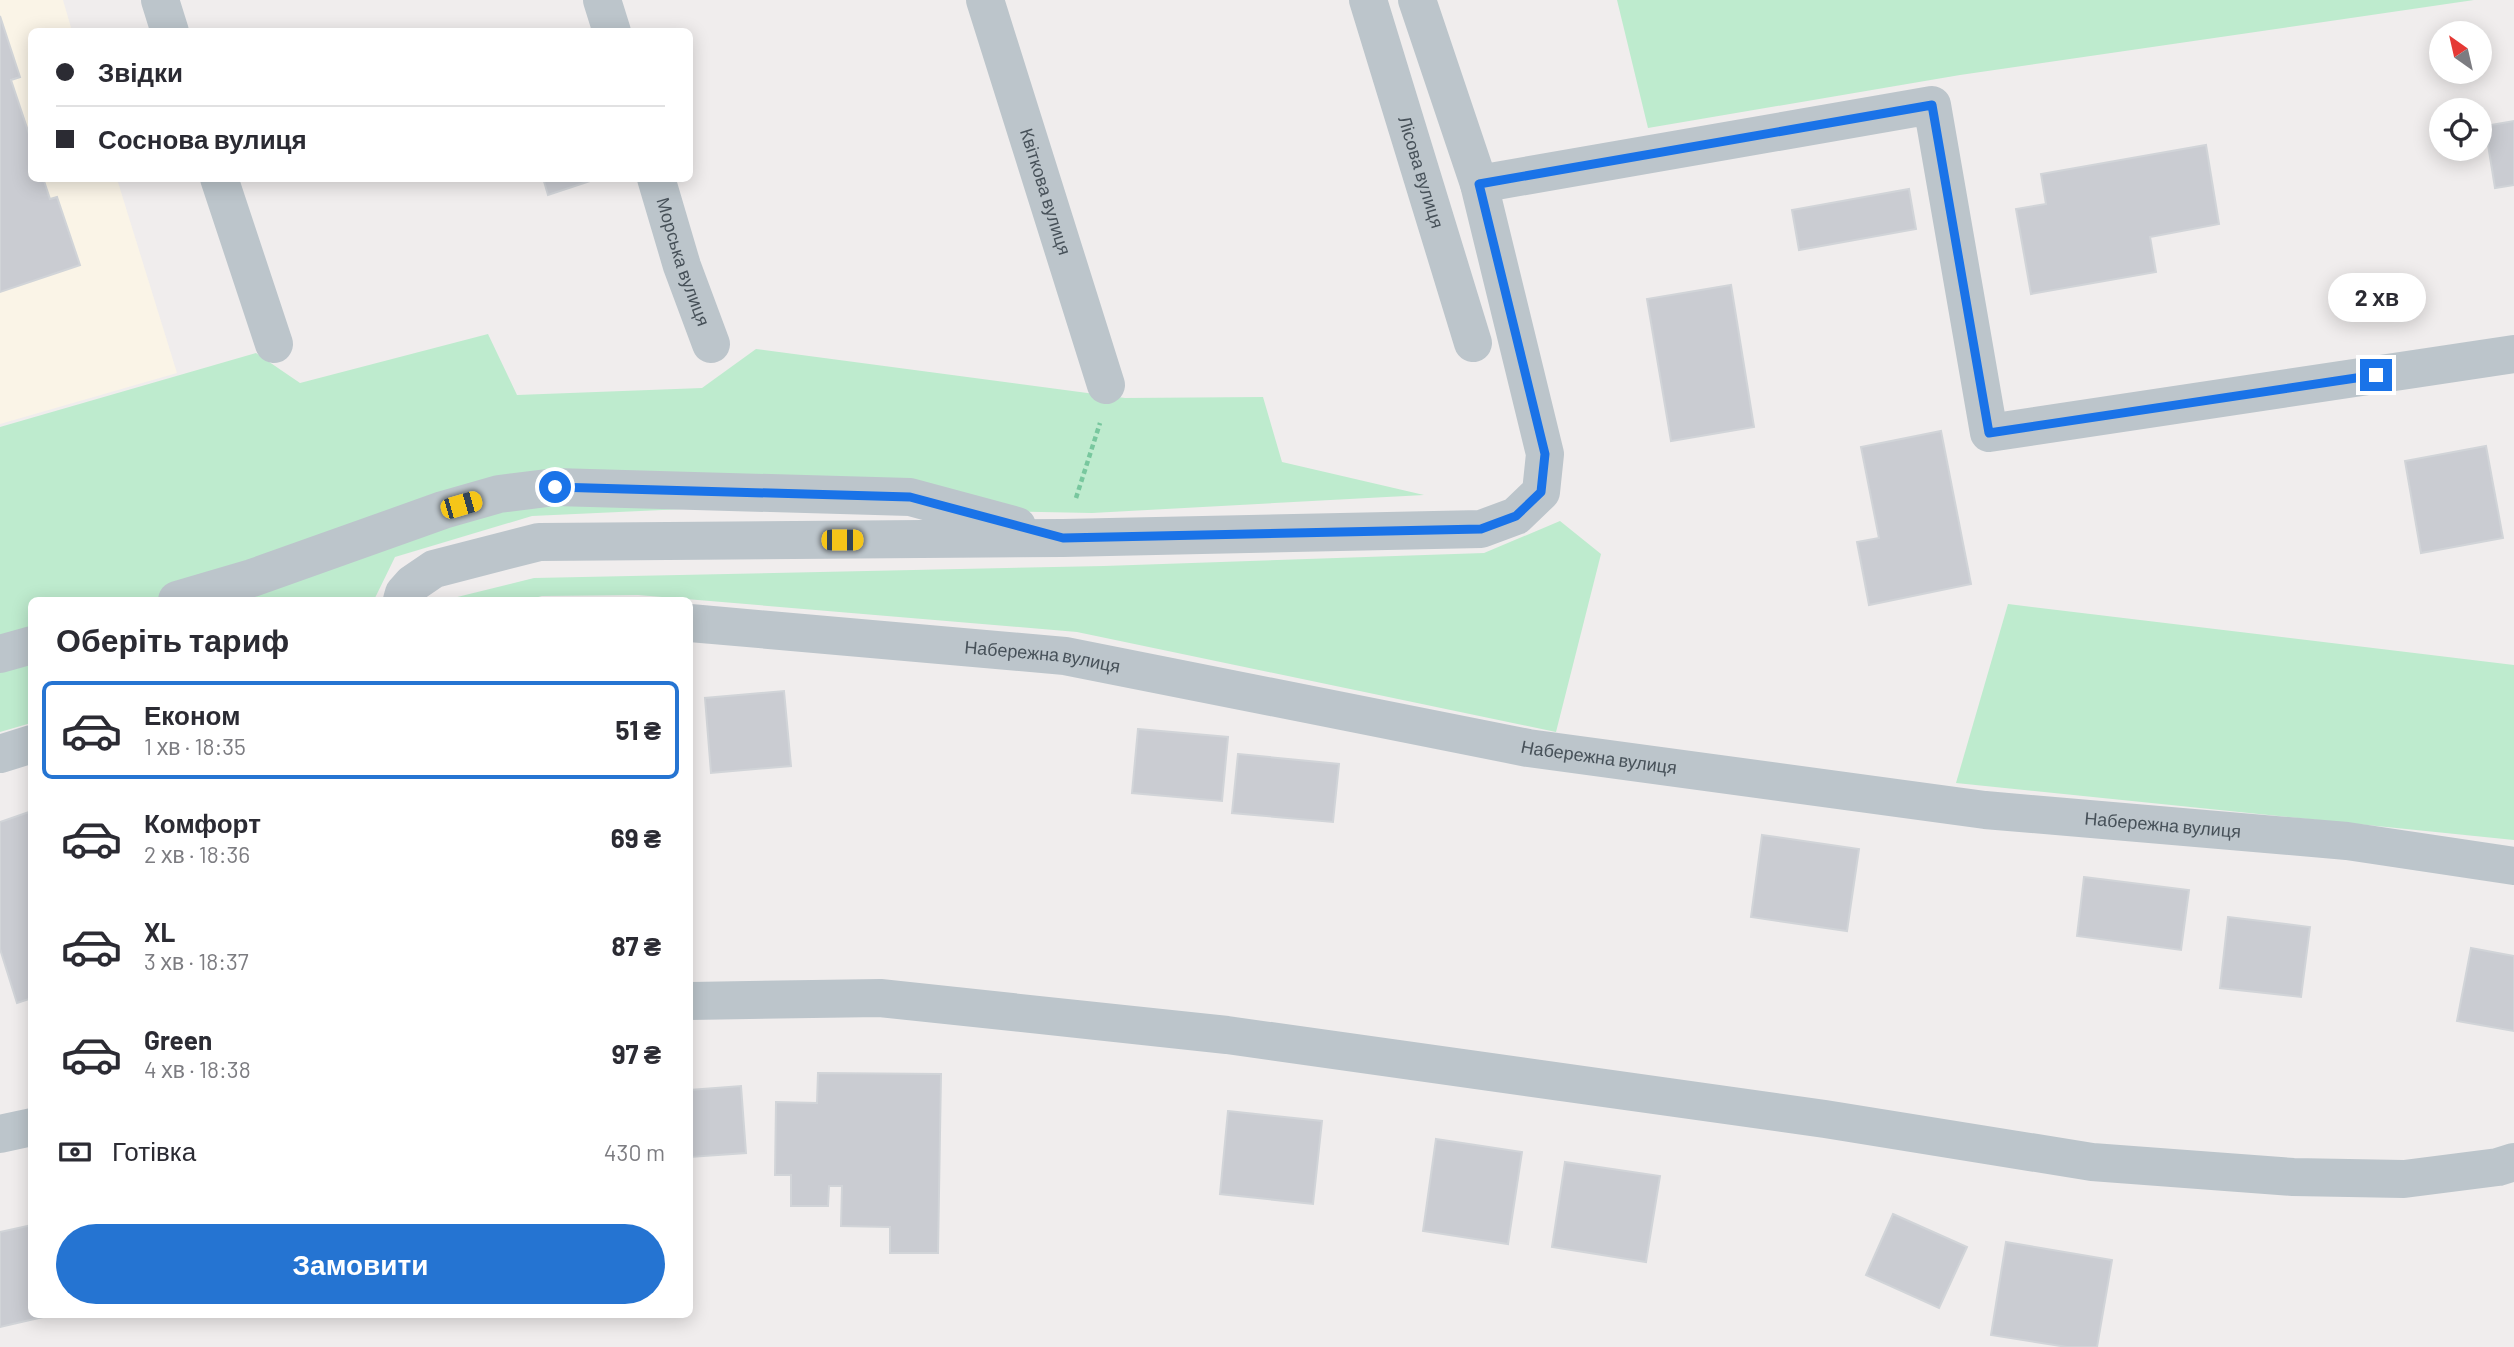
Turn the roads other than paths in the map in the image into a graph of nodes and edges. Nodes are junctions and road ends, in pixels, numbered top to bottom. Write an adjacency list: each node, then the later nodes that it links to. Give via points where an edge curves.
1 (160, 0): 6 (street)
2 (603, 0): 7 (street)
3 (985, 0): 15 (street, Квіткова вулиця)
4 (1368, 0): 11 (street, Лісова вулиця)
5 (1418, 0): 10 (street)
6 (169, 28)
7 (611, 28)
8 (220, 182): 12 (street)
9 (657, 182): 13 (street, Морська вулиця)
10 (1479, 184): 14 (street, via 1932,105 1989,433); 16 (street, via 1545,454 1541,492 1516,516 1481,529)
11 (1473, 343)
12 (274, 344)
13 (711, 344)
14 (2514, 354)
15 (1106, 385)
16 (1063, 538): 17 (street, via 910,497 555,487 443,510); 18 (street, via 539,542 434,569 412,584)
17 (187, 597)
18 (403, 597)
19 (693, 624): 24 (street, Набережна вулиця, via 1065,656 1528,748 1985,810 2347,841)
20 (28, 646): 21 (street)
21 (0, 654)
22 (28, 745): 23 (street)
23 (0, 754)
24 (2514, 866)
25 (693, 1001): 28 (street, via 880,998 1227,1035 1825,1119 2092,1162 2293,1177 2404,1179)
26 (28, 1128): 27 (street)
27 (0, 1134)
28 (2514, 1162)

